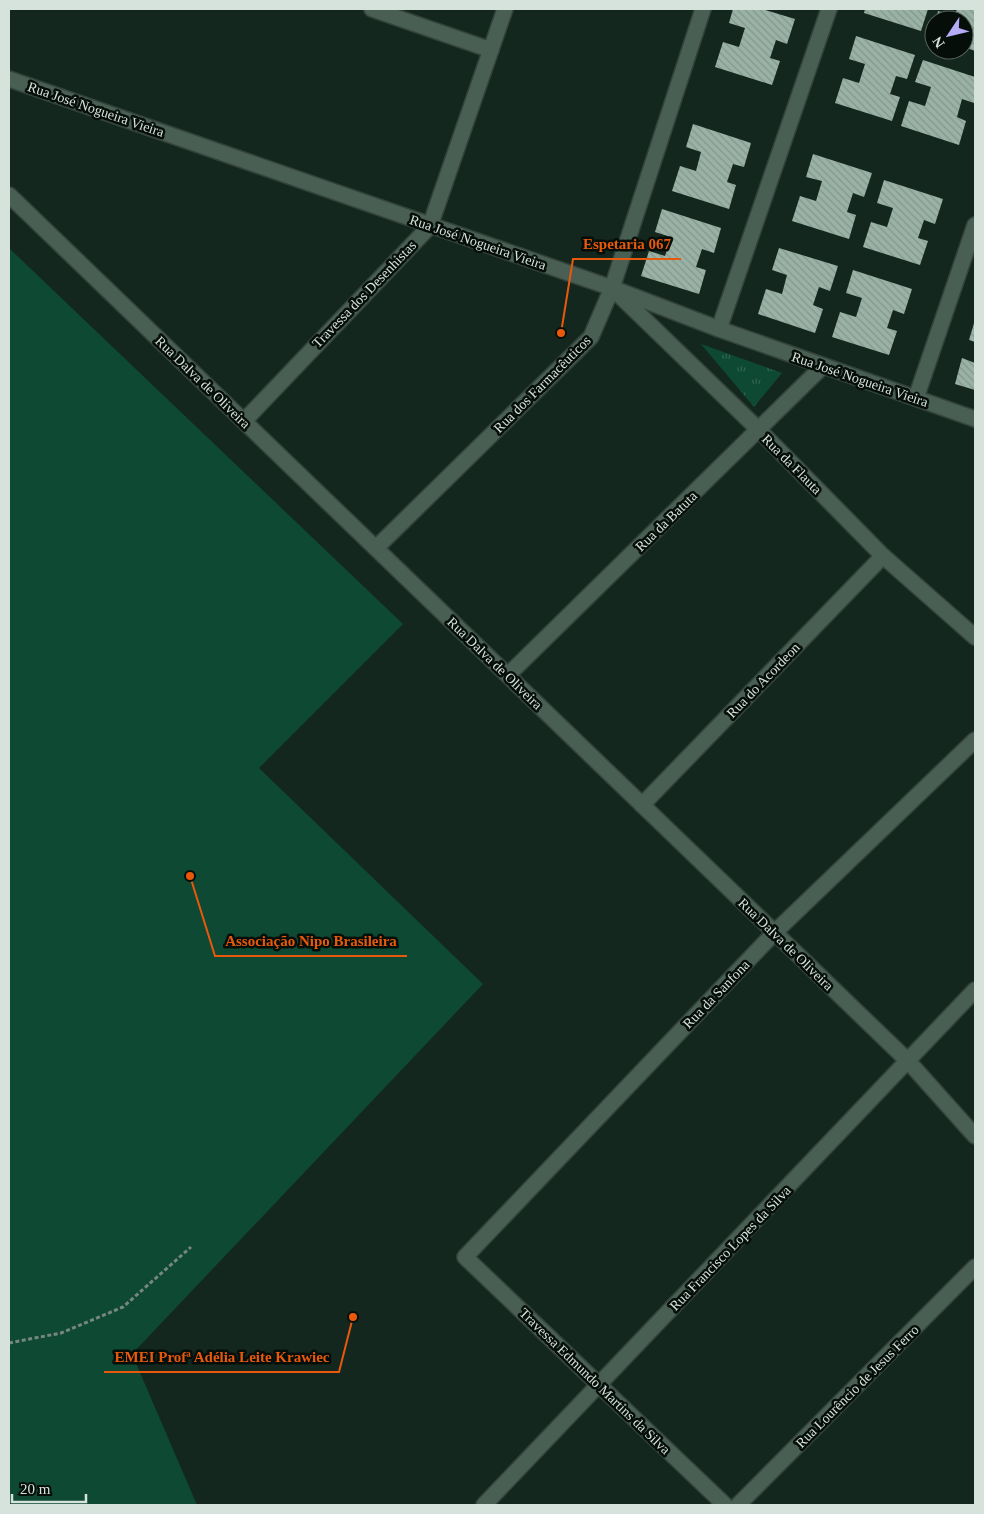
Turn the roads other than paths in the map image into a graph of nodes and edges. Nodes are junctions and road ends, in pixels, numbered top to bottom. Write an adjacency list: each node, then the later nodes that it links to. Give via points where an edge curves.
1 (372, 9): 5 (street)
2 (505, 9): 5 (street, Travessa dos Desenhistas)
3 (703, 9): 10 (street, Rua dos Farmacêuticos)
4 (829, 9): 11 (street)
5 (491, 50): 9 (street, Travessa dos Desenhistas)
6 (9, 79): 9 (street, Rua José Nogueira Vieira)
7 (9, 194): 15 (street, Rua Dalva de Oliveira)
8 (975, 225): 13 (street)
9 (430, 226): 10 (street, Rua José Nogueira Vieira); 15 (street, Travessa dos Desenhistas)
10 (612, 288): 11 (street, Rua José Nogueira Vieira); 16 (street, Rua da Flauta); 17 (street, Rua dos Farmacêuticos, via 592,337)
11 (719, 329): 12 (street, Rua José Nogueira Vieira)
12 (823, 366): 13 (street, Rua José Nogueira Vieira); 16 (street, Rua da Batuta)
13 (916, 398): 14 (street, Rua José Nogueira Vieira)
14 (975, 419)
15 (244, 421): 17 (street, Rua Dalva de Oliveira)
16 (759, 430): 18 (street, Rua da Flauta); 20 (street, Rua da Batuta)
17 (376, 548): 20 (street, Rua Dalva de Oliveira)
18 (883, 556): 19 (street, Rua da Flauta); 22 (street, Rua do Acordeon)
19 (975, 637)
20 (508, 675): 22 (street, Rua Dalva de Oliveira)
21 (975, 740): 23 (street, Rua da Sanfona)
22 (642, 804): 23 (street, Rua Dalva de Oliveira)
23 (775, 932): 25 (street, Rua Dalva de Oliveira); 27 (street, Rua da Sanfona)
24 (975, 990): 25 (street, Rua Francisco Lopes da Silva)
25 (908, 1061): 26 (street, Rua Dalva de Oliveira); 29 (street, Rua Francisco Lopes da Silva)
26 (975, 1136)
27 (465, 1257): 29 (street, Travessa Edmundo Martins da Silva)
28 (975, 1267): 32 (street, Rua Lourêncio de Jesus Ferro)
29 (599, 1385): 30 (street, Rua Francisco Lopes da Silva); 31 (street, Travessa Edmundo Martins da Silva)
30 (484, 1505)
31 (725, 1505)
32 (738, 1505)

